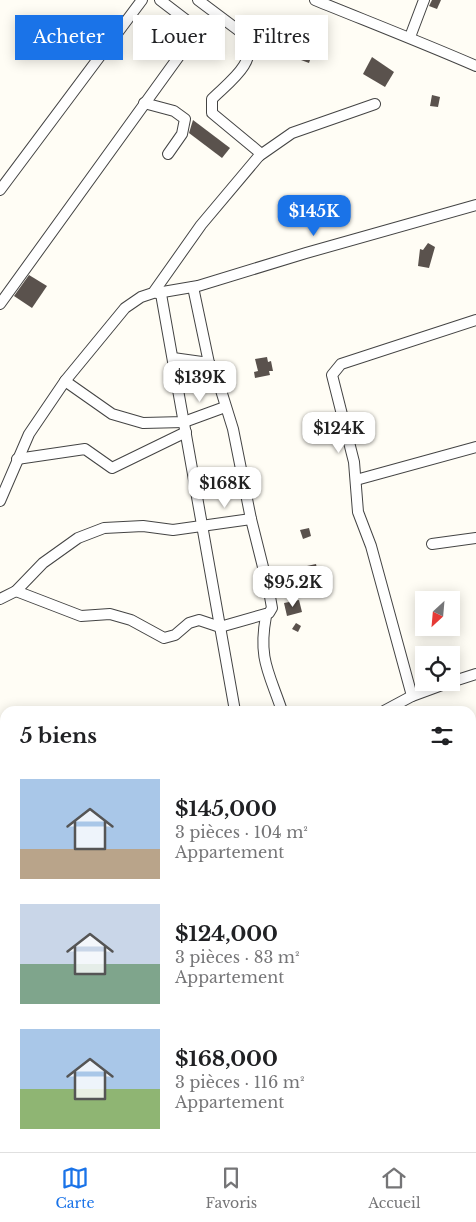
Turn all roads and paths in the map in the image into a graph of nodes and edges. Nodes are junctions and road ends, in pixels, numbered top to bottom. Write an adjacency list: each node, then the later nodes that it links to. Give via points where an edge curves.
1 (142, 0): 12 (street)
2 (160, 0): 8 (street, via 194,26 195,34)
3 (198, 0): 11 (street, via 246,36 250,43 242,70 212,98 212,113 259,152)
4 (315, 0): 6 (street, via 384,30)
5 (424, 0): 6 (street)
6 (410, 37): 7 (street)
7 (476, 66)
8 (144, 103): 10 (street, via 174,111 185,119 182,134); 16 (street)
9 (375, 104): 11 (street, via 292,133)
10 (168, 154)
11 (259, 156): 15 (street, via 201,225)
12 (0, 190)
13 (476, 206): 14 (street, via 306,252)
14 (193, 287): 15 (street); 19 (street)
15 (157, 293): 18 (street); 20 (street, via 141,297 125,308)
16 (0, 304)
17 (476, 320): 25 (street, via 341,364 335,369 332,375)
18 (173, 358): 19 (street); 22 (street)
19 (210, 363): 21 (street)
20 (65, 381): 22 (street, via 125,420); 24 (street, via 29,434)
21 (225, 407): 22 (street); 27 (street, via 233,429)
22 (185, 427): 24 (street, via 112,468 84,449); 28 (street)
23 (476, 447): 25 (street)
24 (17, 460): 26 (street)
25 (356, 480): 38 (street, via 358,512 371,546)
26 (0, 501)
27 (251, 519): 28 (street); 33 (street, via 272,608)
28 (202, 524): 31 (street, via 173,530 143,526 104,528 78,538 57,553); 34 (street)
29 (476, 538): 30 (street)
30 (432, 544)
31 (16, 591): 32 (street); 34 (street, via 81,616 110,614 131,620 164,638 199,620)
32 (0, 599)
33 (266, 616): 34 (street); 40 (street, via 262,650)
34 (220, 627): 39 (street)
35 (476, 674): 36 (street)
36 (460, 679)
37 (426, 691): 38 (street)
38 (412, 696): 41 (street)
39 (234, 706)
40 (280, 706)
41 (393, 706)

